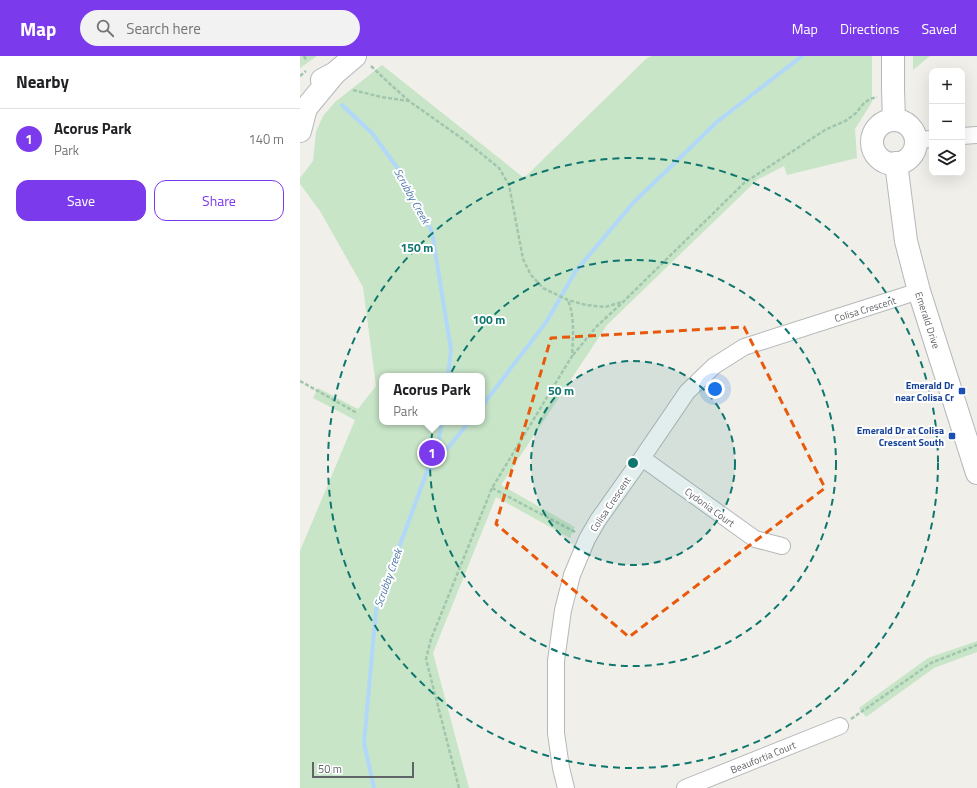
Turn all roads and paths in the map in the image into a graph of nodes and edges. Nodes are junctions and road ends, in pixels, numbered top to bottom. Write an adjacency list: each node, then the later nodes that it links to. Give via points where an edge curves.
1 (304, 56): 3 (path)
2 (893, 56): 10 (street)
3 (307, 61)
4 (363, 61): 5 (street); 9 (path)
5 (335, 73): 7 (street); 11 (street, via 306,108)
6 (353, 90): 9 (path)
7 (300, 92)
8 (878, 97): 18 (path, via 870,99 847,120 825,130 744,183)
9 (410, 101): 17 (path, via 499,168 509,185 523,259 531,275 543,288)
10 (894, 120): 14 (street, via 901,121); 15 (street, via 881,124 876,129 872,142 882,160)
11 (300, 131)
12 (977, 135): 13 (street)
13 (965, 136)
14 (924, 139): 15 (street, via 902,162)
15 (896, 163): 16 (street, Emerald Drive, via 906,241)
16 (919, 292): 22 (street, Colisa Crescent, via 744,347 714,366 687,392); 23 (street, Emerald Drive)
17 (568, 300): 18 (path, via 605,307); 19 (path, via 574,332)
18 (623, 302): 19 (path, via 597,326)
19 (572, 356): 24 (path)
20 (300, 381): 21 (path)
21 (357, 413)
22 (642, 458): 25 (street, Colisa Crescent); 26 (street, Cydonia Court, via 755,539)
23 (977, 473)
24 (492, 488): 25 (path); 29 (path, via 431,639 426,659)
25 (587, 539): 30 (street, Colisa Crescent, via 572,575 563,610 556,661 556,733)
26 (782, 546)
27 (977, 645): 28 (path, via 931,663)
28 (840, 726): 31 (street, Beaufortia Court)
29 (459, 788)
30 (566, 788)
31 (685, 788)

